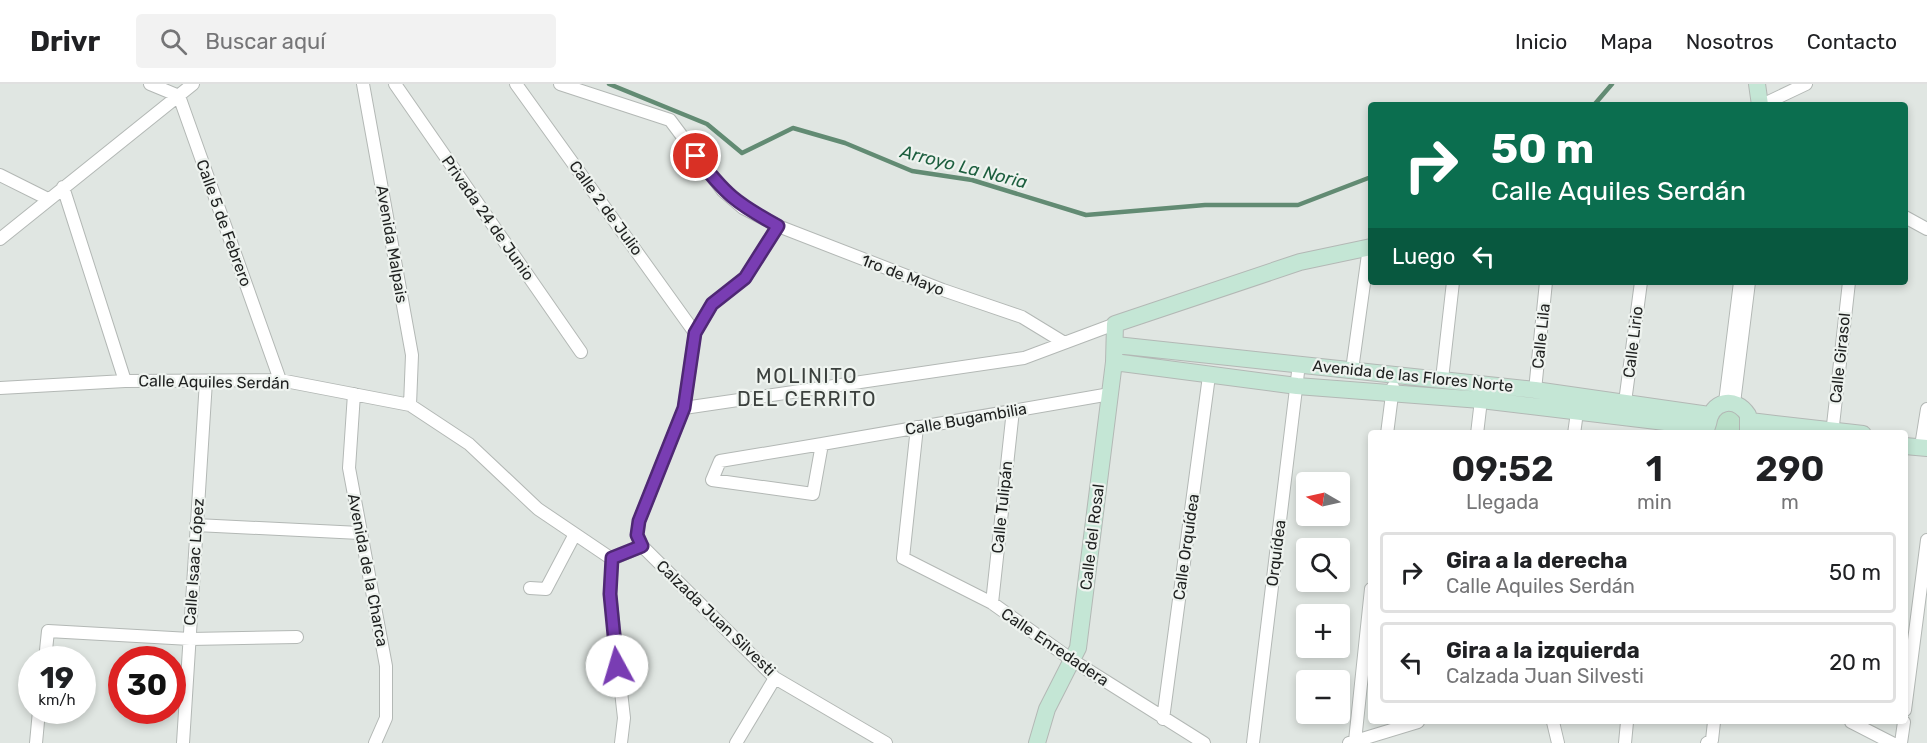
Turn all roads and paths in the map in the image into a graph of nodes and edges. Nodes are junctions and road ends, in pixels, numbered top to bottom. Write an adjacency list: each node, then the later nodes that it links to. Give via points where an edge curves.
1 (150, 84): 9 (street)
2 (193, 84): 9 (street)
3 (363, 84): 51 (street, Avenida Malpais, via 411,355)
4 (395, 84): 31 (street, Privada 24 de Junio)
5 (516, 84): 28 (street, Calle 2 de Julio)
6 (560, 84): 16 (street, 1ro de Mayo, via 670,120 723,191 743,208)
7 (1757, 84): 10 (street)
8 (1806, 84): 11 (street)
9 (179, 96): 13 (street); 38 (street, Calle 5 de Febrero)
10 (1760, 102)
11 (1767, 102)
12 (0, 175): 14 (street)
13 (63, 186): 14 (street); 39 (street)
14 (48, 199): 18 (street)
15 (1908, 219): 17 (street)
16 (778, 226): 28 (street, Calzada Juan Silvesti, via 745,278 712,304); 29 (street, 1ro de Mayo, via 1022,317)
17 (1927, 229)
18 (0, 239)
19 (1368, 247): 27 (street, via 1300,262)
20 (1368, 261): 34 (street)
21 (1453, 285): 37 (street)
22 (1546, 285): 43 (street, Calle Lila)
23 (1641, 285): 48 (street, Calle Lirio)
24 (1740, 285): 49 (street)
25 (1749, 285): 49 (street)
26 (1849, 285): 62 (street, Calle Girasol)
27 (1115, 324): 29 (street); 30 (street, Calle del Rosal)
28 (695, 333): 52 (street, Calzada Juan Silvesti)
29 (1063, 342): 52 (street, via 1024,358)
30 (1116, 345): 32 (street, Calle del Rosal); 33 (street, Avenida de las Flores Norte)
31 (580, 352)
32 (1114, 362): 36 (street, Avenida de las Flores Norte); 46 (street, Calle del Rosal)
33 (1299, 364): 34 (street, Avenida de las Flores Norte); 41 (street, Orquídea)
34 (1352, 370): 35 (street, Avenida de las Flores Norte)
35 (1395, 374): 37 (street, Avenida de las Flores Norte); 44 (street)
36 (1209, 376): 41 (street, Avenida de las Flores Norte); 82 (street, Calle Orquídea)
37 (1442, 379): 43 (street, Avenida de las Flores Norte)
38 (280, 380): 40 (street, Calle Aquiles Serdán); 45 (street, Calle Aquiles Serdán)
39 (125, 381): 40 (street, Calle Aquiles Serdán); 42 (street, Calle Aquiles Serdán)
40 (206, 381): 67 (street, Calle Isaac López)
41 (1297, 386): 44 (street, Avenida de las Flores Norte); 100 (street, Orquídea)
42 (0, 388)
43 (1535, 390): 50 (street, Avenida de las Flores Norte)
44 (1392, 393): 47 (street, Avenida de las Flores Norte); 58 (street)
45 (354, 394): 51 (street, Calle Aquiles Serdán); 68 (street, Avenida de la Charca, via 349,468)
46 (1110, 394): 54 (street, Calle Bugambilia); 79 (street, Calle del Rosal, via 1078,648)
47 (1481, 400): 50 (street, Avenida de las Flores Norte); 59 (street)
48 (1625, 402): 50 (street, Avenida de las Flores Norte); 55 (street, Avenida de las Flores Norte)
49 (1730, 402): 55 (street, via 1713,409); 57 (street, via 1744,410)
50 (1578, 403): 55 (street, Avenida de las Flores Norte); 60 (street)
51 (411, 405): 69 (street, Calle Aquiles Serdán, via 469,444 538,509)
52 (684, 408): 71 (street, Calzada Juan Silvesti, via 639,521 637,535)
53 (1927, 409): 64 (street)
54 (1013, 410): 56 (street, Calle Bugambilia); 74 (street, Calle Tulipán)
55 (1709, 425)
56 (917, 427): 65 (street, Calle Bugambilia); 74 (street, Calle Enredadera, via 903,558)
57 (1749, 428): 61 (street)
58 (1388, 430)
59 (1477, 430)
60 (1575, 430)
61 (1787, 430)
62 (1845, 430)
63 (1908, 439): 64 (street)
64 (1926, 443): 66 (street)
65 (822, 444): 65 (street, Calle Bugambilia, via 720,461 712,480 813,494)
66 (1908, 446)
67 (196, 525): 68 (street); 77 (street, Calle Isaac López)
68 (360, 533): 94 (street, Avenida de la Charca, via 386,666 386,718)
69 (575, 534): 72 (street, Calle Aquiles Serdán); 73 (street, via 546,589)
70 (1927, 540): 81 (street)
71 (642, 546): 72 (street); 80 (street, Calzada Juan Silvesti)
72 (612, 558): 95 (street, via 610,594 624,718)
73 (530, 588)
74 (992, 603): 79 (street, Calle Enredadera)
75 (1368, 612): 90 (street)
76 (297, 637): 77 (street)
77 (189, 639): 78 (street, via 48,631); 93 (street, Calle Isaac López)
78 (46, 646)
79 (1072, 660): 82 (street, Calle Enredadera); 98 (street, Calle del Rosal, via 1047,709)
80 (776, 678): 96 (street); 97 (street, Calzada Juan Silvesti)
81 (1908, 687)
82 (1163, 719): 99 (street, Calle Enredadera)
83 (38, 724): 92 (street)
84 (1411, 724): 90 (street)
85 (1553, 724): 101 (street)
86 (1627, 724): 102 (street)
87 (1714, 724): 91 (street)
88 (1855, 724): 103 (street)
89 (1904, 724): 104 (street)
90 (1351, 742)
91 (1709, 742)
92 (36, 743)
93 (183, 743)
94 (375, 743)
95 (621, 743)
96 (736, 743)
97 (886, 743)
98 (1037, 743)
99 (1204, 743)
100 (1253, 743)
101 (1558, 743)
102 (1625, 743)
103 (1892, 743)
104 (1901, 743)

